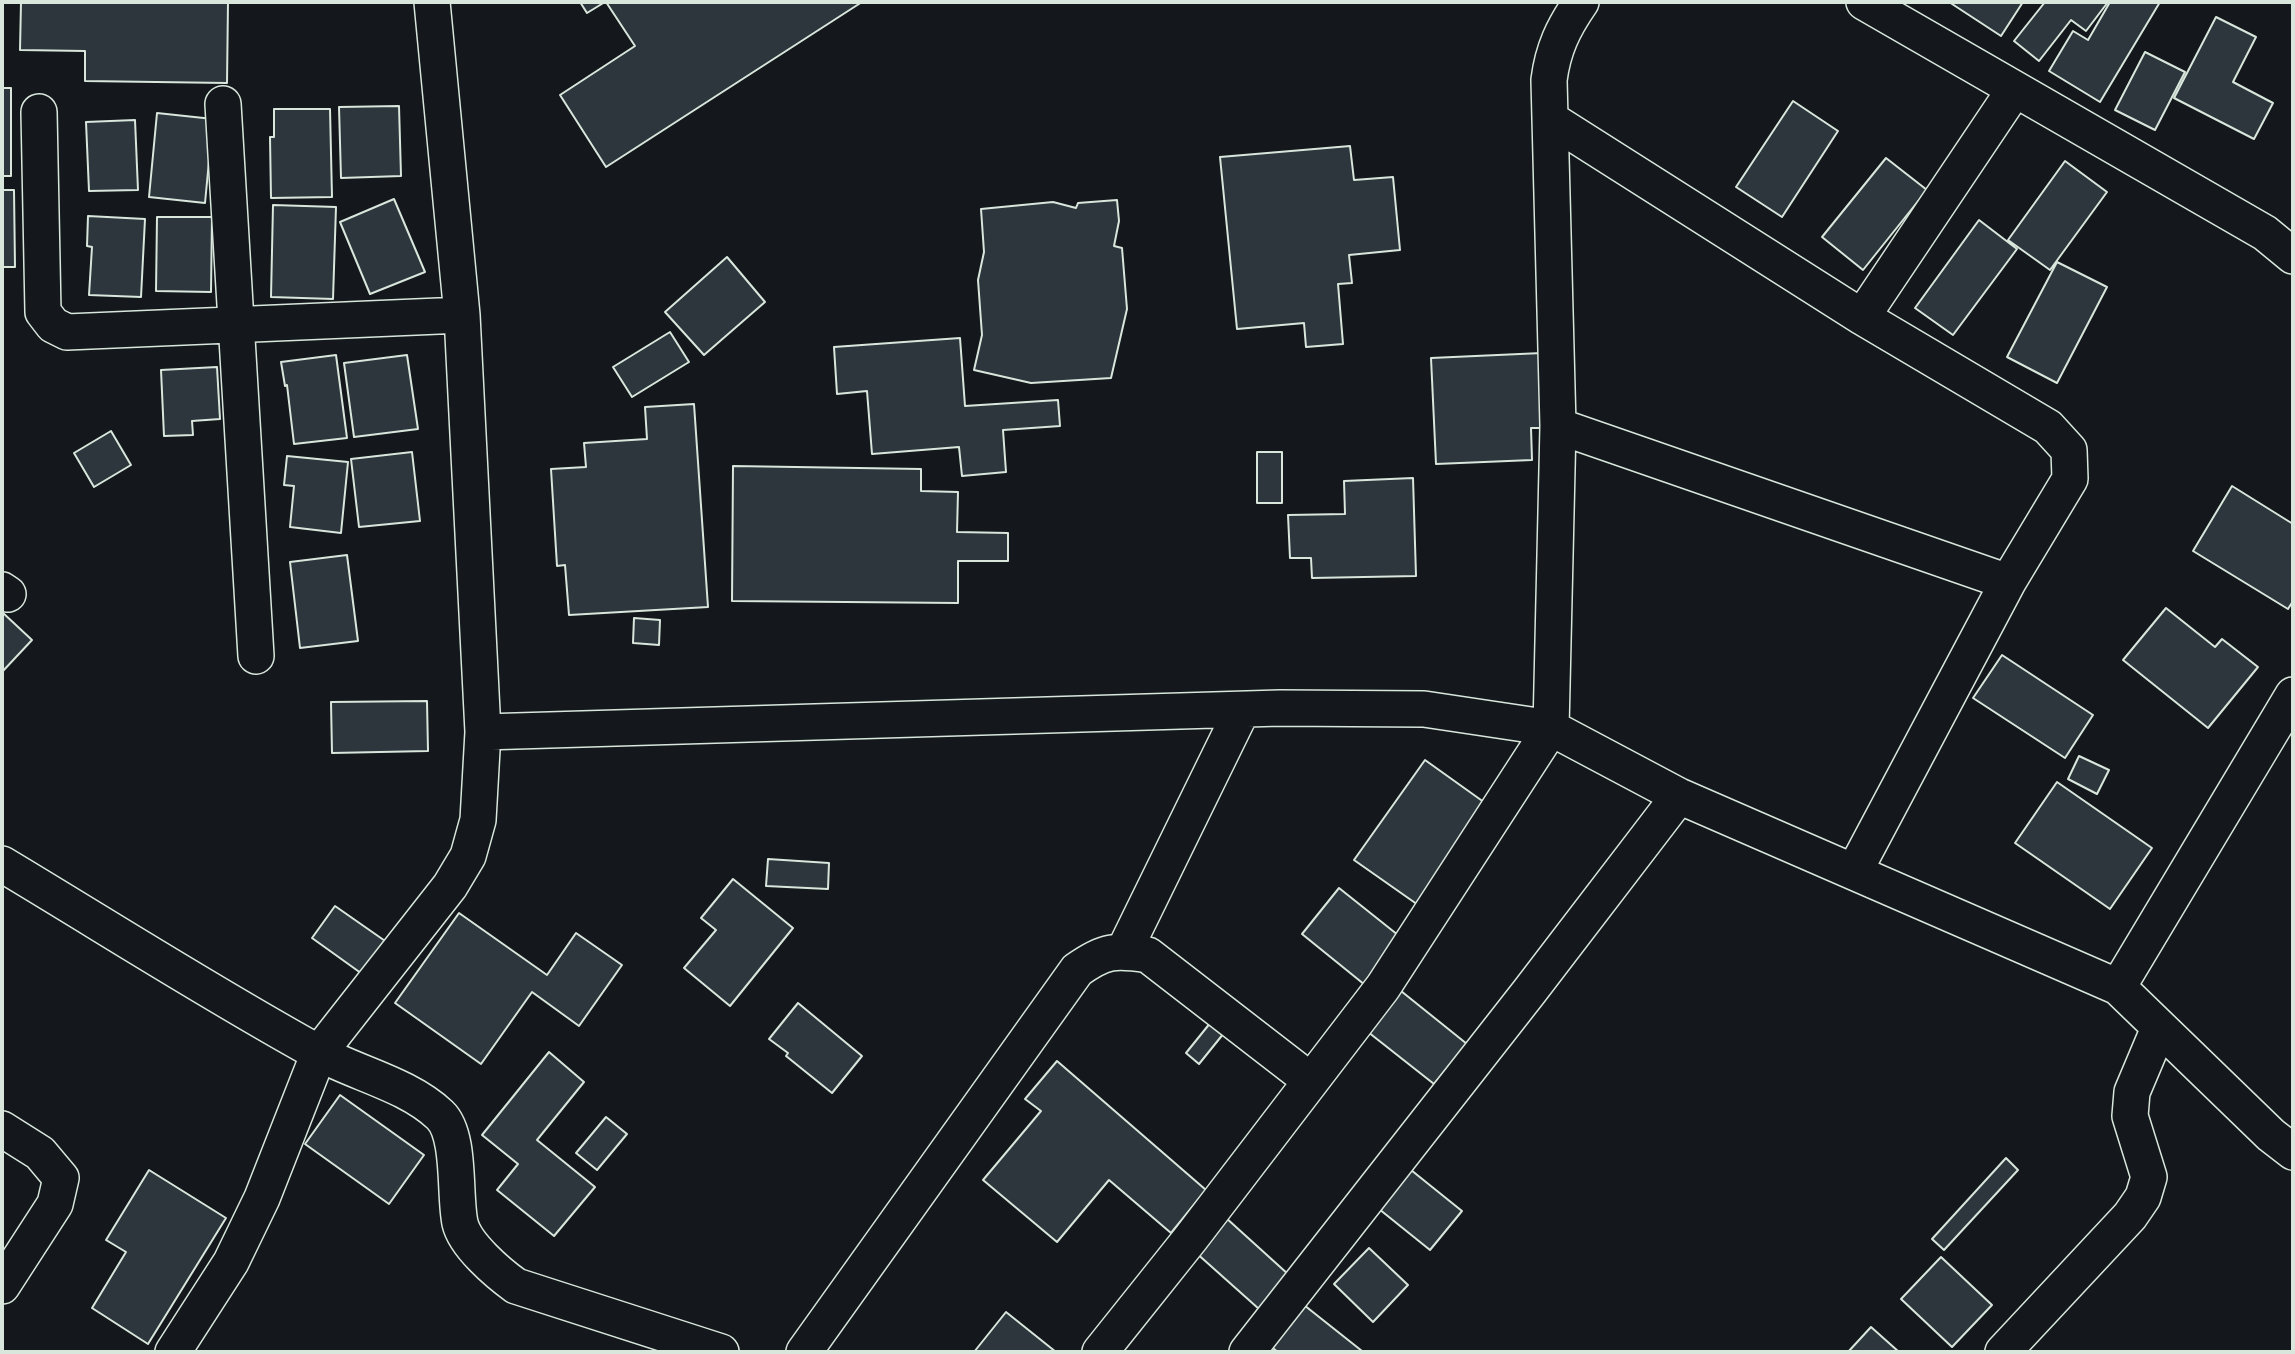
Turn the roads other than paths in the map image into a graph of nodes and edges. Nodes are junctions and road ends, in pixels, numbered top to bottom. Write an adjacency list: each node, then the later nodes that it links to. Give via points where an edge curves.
1 (432, 2): 9 (street)
2 (1581, 2): 7 (street, via 1552,53)
3 (1864, 2): 4 (street)
4 (2015, 89): 8 (street, via 2265,233); 10 (street)
5 (223, 104): 11 (street)
6 (39, 112): 11 (street, via 46,319 67,332)
7 (1550, 119): 10 (street); 12 (street)
8 (2293, 256)
9 (462, 315): 11 (street); 18 (street)
10 (1862, 317): 13 (street, via 2048,427 2068,450 2070,479)
11 (238, 323): 14 (street)
12 (1558, 426): 13 (street); 17 (street)
13 (2008, 582): 21 (street)
14 (256, 656)
15 (2293, 695): 23 (street)
16 (1242, 710): 17 (street, via 1424,709); 18 (street); 22 (street)
17 (1551, 728): 19 (street); 26 (street, via 1383,987)
18 (483, 732): 25 (street, via 478,820 468,856 450,886)
19 (1679, 796): 21 (street); 34 (street)
20 (2, 864): 25 (street)
21 (1854, 872): 23 (street)
22 (1124, 951): 26 (street, via 1148,955); 32 (street, via 1098,955 1077,970)
23 (2118, 988): 24 (street)
24 (2159, 1028): 28 (street); 35 (street, via 2132,1091 2130,1116 2149,1177 2143,1197)
25 (319, 1053): 30 (street, via 262,1198 231,1262); 31 (street, via 426,1102 443,1118 450,1135 461,1226 498,1273 516,1286)
26 (1311, 1081): 33 (street)
27 (2, 1129): 29 (street, via 40,1153 61,1178 54,1204)
28 (2293, 1152)
29 (2, 1286)
30 (173, 1352)
31 (721, 1352)
32 (804, 1352)
33 (1100, 1352)
34 (1247, 1352)
35 (2003, 1352)

